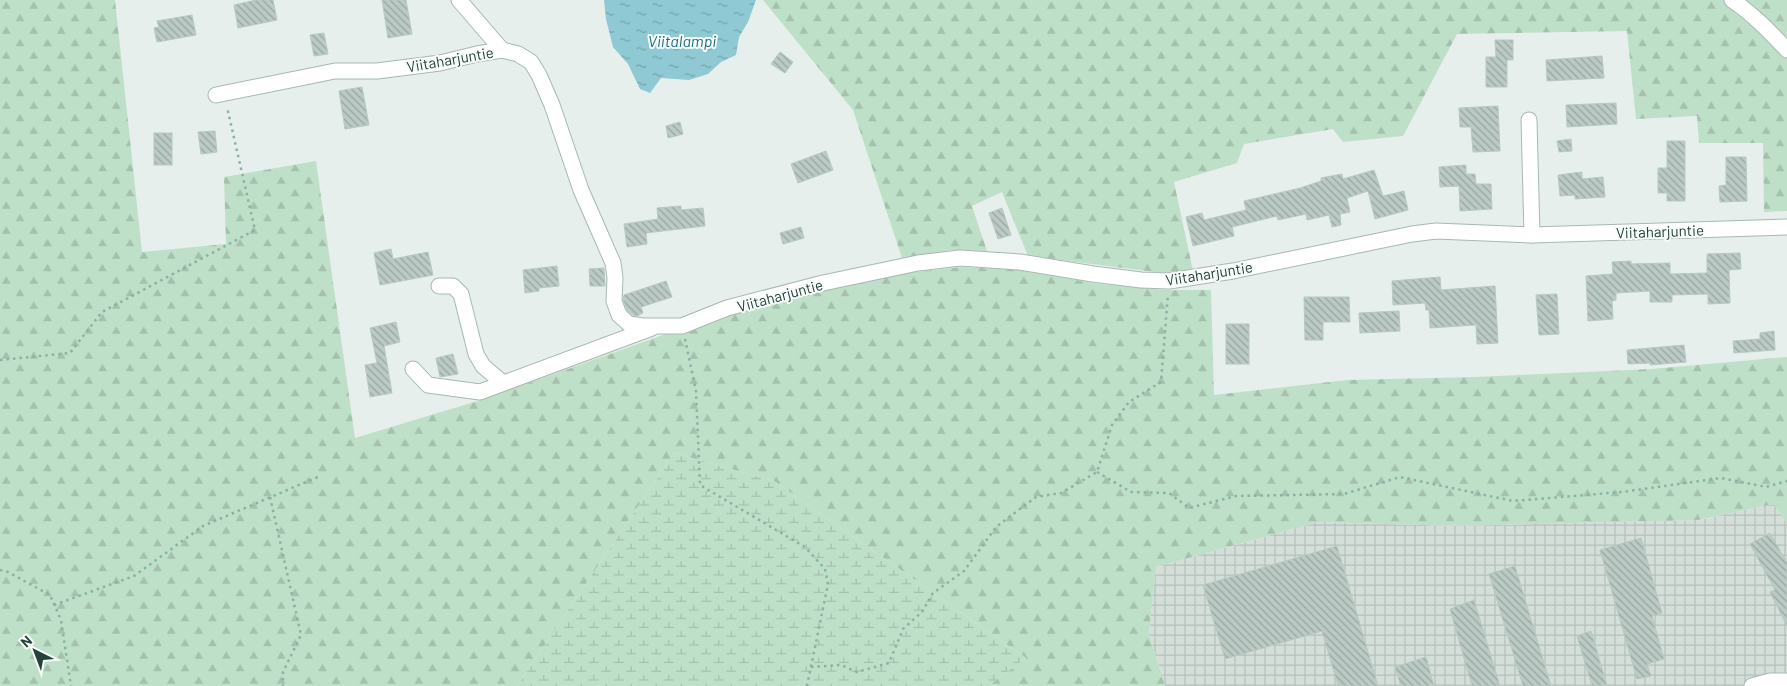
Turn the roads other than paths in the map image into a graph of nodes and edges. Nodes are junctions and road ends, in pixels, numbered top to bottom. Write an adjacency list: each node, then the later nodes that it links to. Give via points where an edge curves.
1 (458, 0): 3 (street)
2 (1732, 0): 4 (street)
3 (502, 50): 5 (street, Viitaharjuntie, via 377,72 335,71); 10 (street, Viitaharjuntie, via 531,62 539,74 581,190 613,263 614,301 619,315 629,324)
4 (1787, 50)
5 (220, 94)
6 (1529, 120): 8 (street)
7 (1787, 227): 8 (street, Viitaharjuntie)
8 (1532, 234): 10 (street, Viitaharjuntie, via 1428,232 1170,281 1093,274 1020,262 960,258 918,263 823,283 727,308 682,326)
9 (439, 286): 12 (street, via 453,286 461,294 476,354 483,366)
10 (656, 326): 12 (street)
11 (413, 369): 12 (street, via 428,385 480,392)
12 (503, 383)
13 (1787, 681): 14 (street)
14 (1752, 686)

